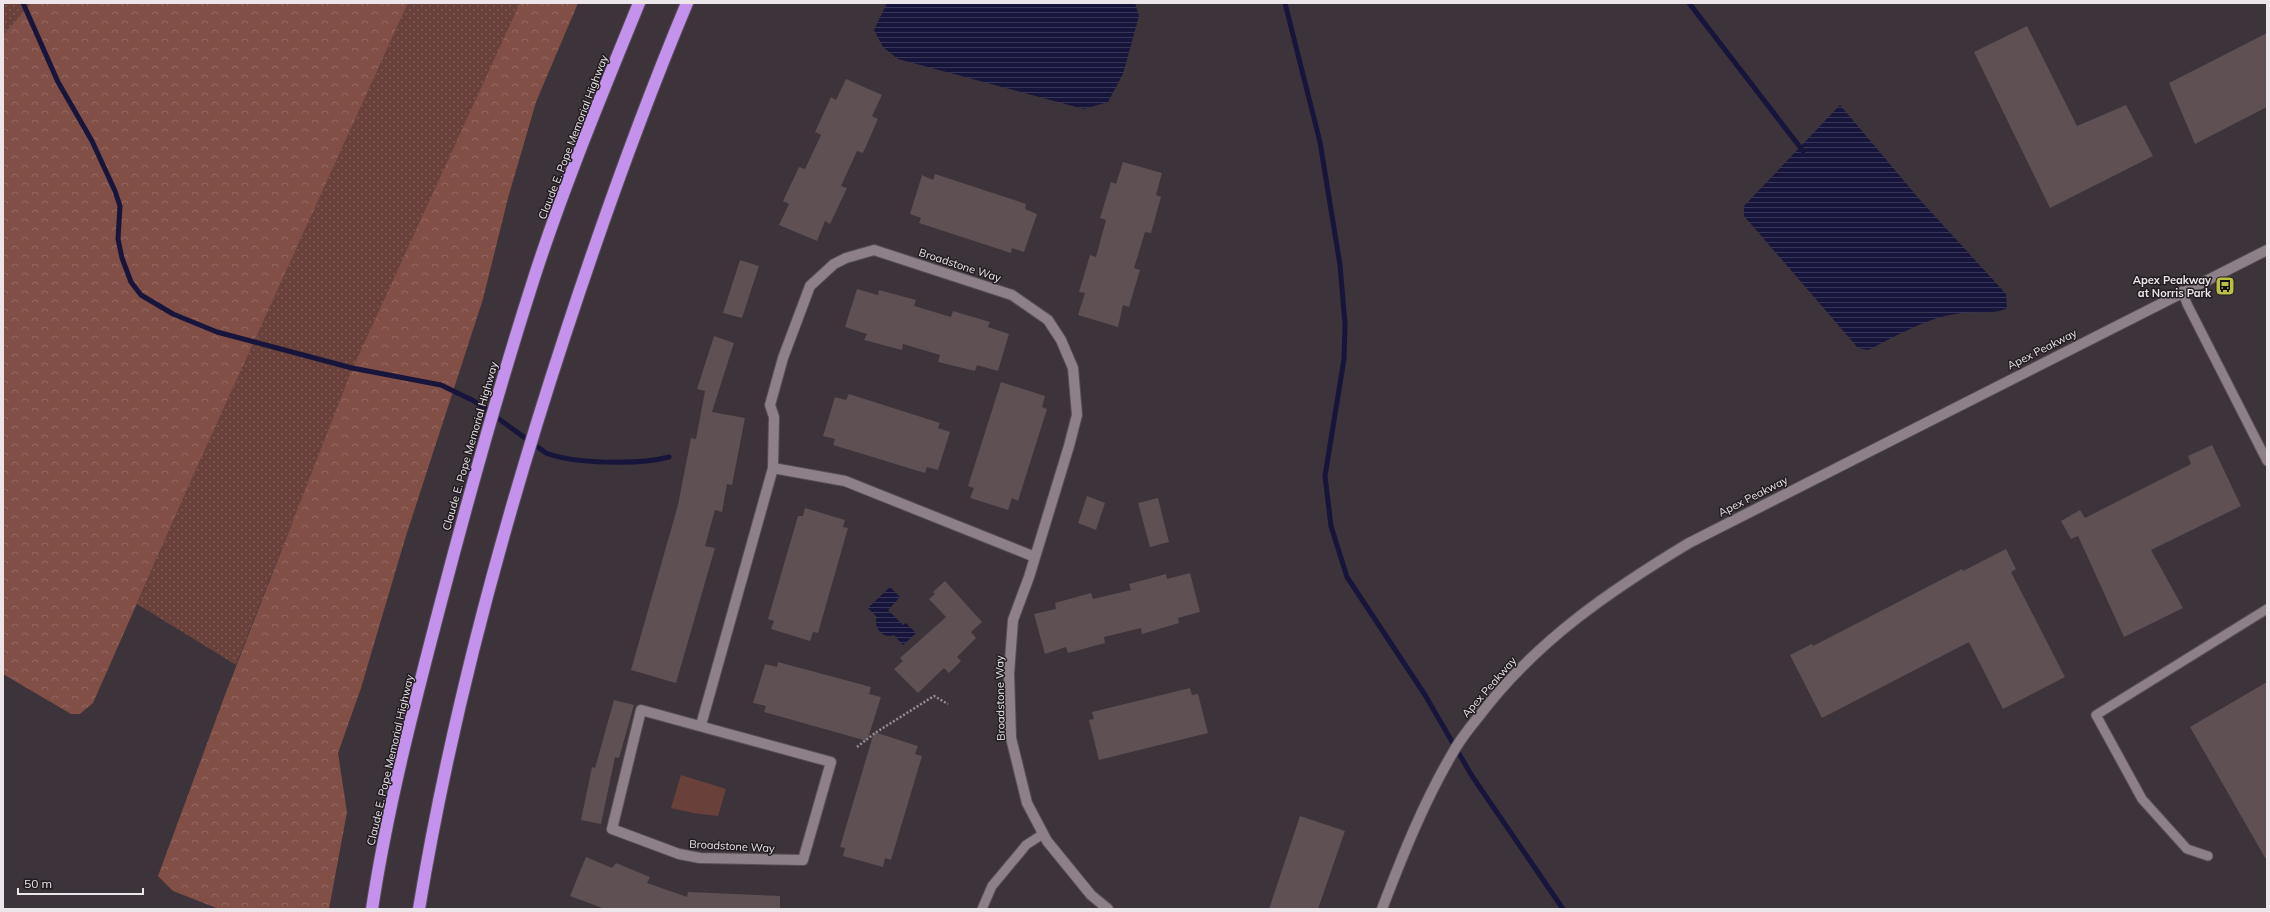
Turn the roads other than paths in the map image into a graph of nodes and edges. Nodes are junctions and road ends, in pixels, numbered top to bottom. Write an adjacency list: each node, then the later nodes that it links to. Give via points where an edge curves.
1 (639, 3): 12 (highway, Claude E. Pope Memorial Highway, via 584,138 547,240 480,452 425,663)
2 (687, 3): 13 (highway, via 620,174 533,432 494,568 462,700)
3 (2267, 250): 4 (street, Apex Peakway)
4 (2182, 291): 5 (lane); 18 (street, Apex Peakway, via 1689,542 1625,582 1570,623 1523,665 1455,748 1433,788)
5 (2267, 461)
6 (773, 468): 7 (street, via 845,480); 7 (street, Broadstone Way, via 774,417 770,405 783,358 810,286 834,264 874,250 930,267 1012,295 1027,304 1048,320 1061,340 1073,368 1077,415); 9 (street, Broadstone Way)
7 (1035, 557): 10 (street, Broadstone Way, via 1013,620 1009,674 1011,738 1027,803)
8 (2267, 609): 11 (lane, via 2096,715 2142,799 2187,849)
9 (701, 725): 9 (street, Broadstone Way, via 831,762 803,860 700,858 679,854 612,829 641,710)
10 (1043, 834): 16 (lane, via 1026,845 992,886); 17 (street, Broadstone Way, via 1063,864 1091,895)
11 (2208, 856)
12 (377, 879): 14 (highway); 15 (highway, Claude E. Pope Memorial Highway)
13 (420, 905)
14 (365, 909)
15 (372, 909)
16 (982, 909)
17 (1108, 909)
18 (1382, 909)

